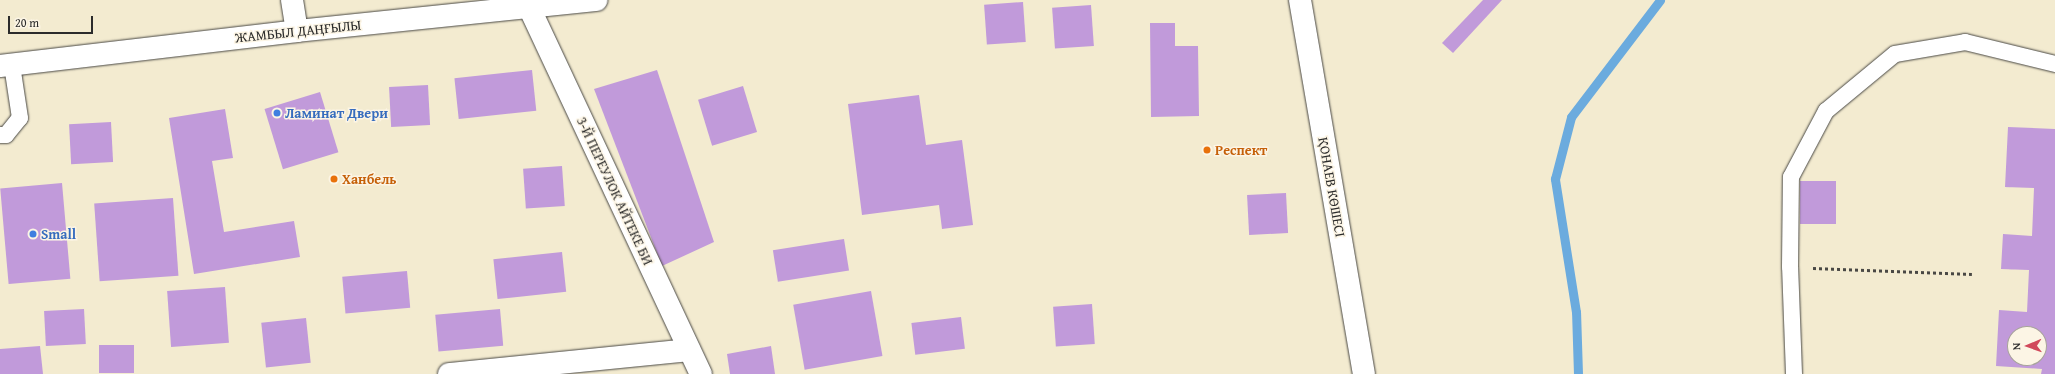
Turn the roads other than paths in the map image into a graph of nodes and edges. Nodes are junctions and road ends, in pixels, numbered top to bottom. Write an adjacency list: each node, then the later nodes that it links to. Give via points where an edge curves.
1 (292, 0): 5 (main road)
2 (596, 0): 4 (main road, ЖАМБЫЛ ДАҢҒЫЛЫ)
3 (1300, 0): 12 (main road, ҚОНАЕВ КӨШЕСІ)
4 (529, 7): 5 (main road, ЖАМБЫЛ ДАҢҒЫЛЫ); 9 (main road, 3-Й ПЕРЕУЛОК АЙТЕКЕ БИ)
5 (298, 30): 7 (main road, ЖАМБЫЛ ДАҢҒЫЛЫ)
6 (2055, 64): 13 (lane, via 1965,42 1895,54 1826,111 1791,177 1790,266)
7 (6, 66): 8 (lane, via 20,118 6,135)
8 (0, 136)
9 (689, 350): 10 (main road); 11 (main road, 3-Й ПЕРЕУЛОК АЙТЕКЕ БИ)
10 (449, 374)
11 (701, 374)
12 (1364, 374)
13 (1794, 374)

